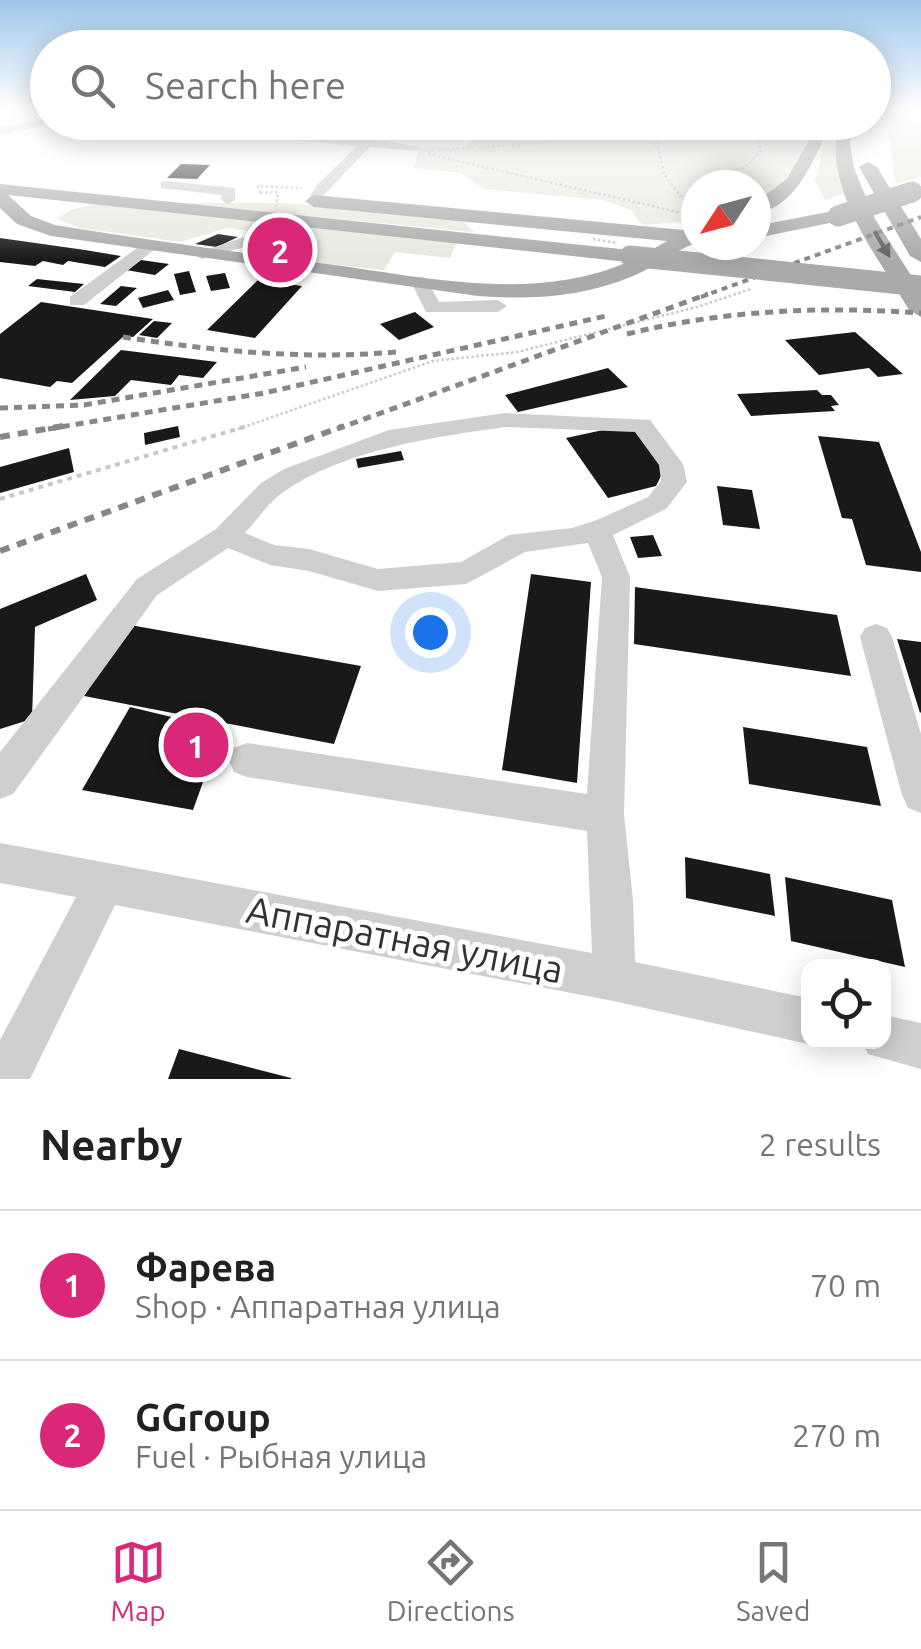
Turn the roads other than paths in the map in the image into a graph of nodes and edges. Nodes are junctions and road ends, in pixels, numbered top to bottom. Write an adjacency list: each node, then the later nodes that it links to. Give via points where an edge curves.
1 (351, 159): 9 (street)
2 (807, 159): 12 (main road, via 792,188)
3 (842, 159): 25 (main road, one-way to 25, via 856,200)
4 (869, 159): 20 (main road, via 872,180)
5 (166, 185): 11 (street, via 230,192)
6 (0, 189): 8 (main road)
7 (916, 190): 16 (main road, bridge)
8 (63, 195): 11 (main road); 13 (main road); 14 (main road, via 24,202)
9 (318, 195): 11 (main road); 15 (main road)
10 (0, 198): 14 (main road)
11 (228, 200)
12 (771, 203)
13 (127, 204): 17 (main road, via 82,202 50,216); 22 (main road, bridge)
14 (17, 214): 17 (main road)
15 (681, 226)
16 (771, 229)
17 (75, 234): 19 (main road)
18 (681, 236): 21 (main road, via 630,272 574,287 526,292)
19 (150, 246): 21 (main road); 23 (street)
20 (921, 256)
21 (420, 282): 24 (street, via 433,308)
22 (921, 286)
23 (77, 301)
24 (498, 306)
25 (921, 310)
26 (597, 530): 27 (street, via 519,542 466,573 378,580 270,554); 27 (street, via 657,503 674,482 671,464 642,424 504,420 397,435 270,488); 32 (street, via 616,576)
27 (226, 536): 30 (street, via 148,587)
28 (876, 637): 31 (street)
29 (247, 760): 32 (street)
30 (0, 781)
31 (921, 794)
32 (606, 816): 35 (street)
33 (0, 863): 34 (street, Аппаратная улица)
34 (105, 883): 35 (street, Аппаратная улица); 39 (street)
35 (613, 978): 36 (street, Аппаратная улица)
36 (801, 1020)
37 (891, 1040): 38 (street)
38 (921, 1046)
39 (6, 1079)

